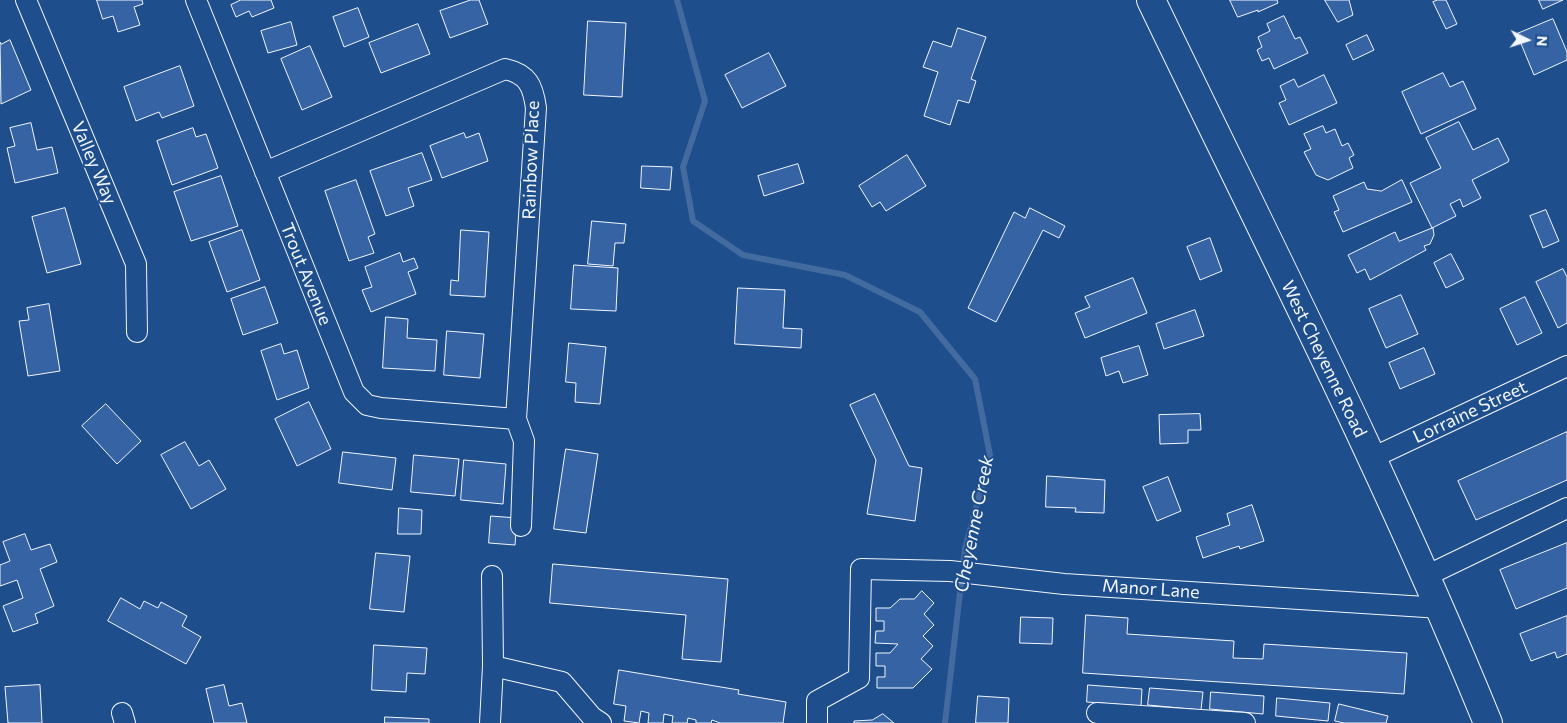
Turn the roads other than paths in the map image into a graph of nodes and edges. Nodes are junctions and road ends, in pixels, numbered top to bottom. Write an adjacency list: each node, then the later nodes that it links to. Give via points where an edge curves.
1 (26, 0): 5 (street, Valley Way, via 136,264)
2 (196, 0): 4 (street, Trout Avenue)
3 (1151, 0): 8 (main road, West Cheyenne Road)
4 (265, 172): 7 (street, Trout Avenue, via 354,392 367,404 381,408); 7 (street, Rainbow Place, via 505,69 518,72 527,80 534,93 536,108)
5 (136, 332)
6 (1567, 366): 8 (street, Lorraine Street)
7 (516, 419): 10 (street, Rainbow Place, via 524,441)
8 (1372, 458): 12 (main road, West Cheyenne Road)
9 (1567, 508): 12 (street)
10 (521, 526)
11 (492, 576): 14 (street)
12 (1426, 576): 13 (main road, West Cheyenne Road)
13 (1442, 608): 19 (street, Manor Lane, via 1064,584 950,571 861,569 859,678 817,702); 21 (main road, West Cheyenne Road)
14 (493, 666): 17 (street); 18 (street, via 562,682 592,717)
15 (1097, 713): 16 (street)
16 (1175, 721): 20 (street)
17 (490, 723)
18 (602, 723)
19 (817, 723)
20 (1245, 723)
21 (1488, 723)

